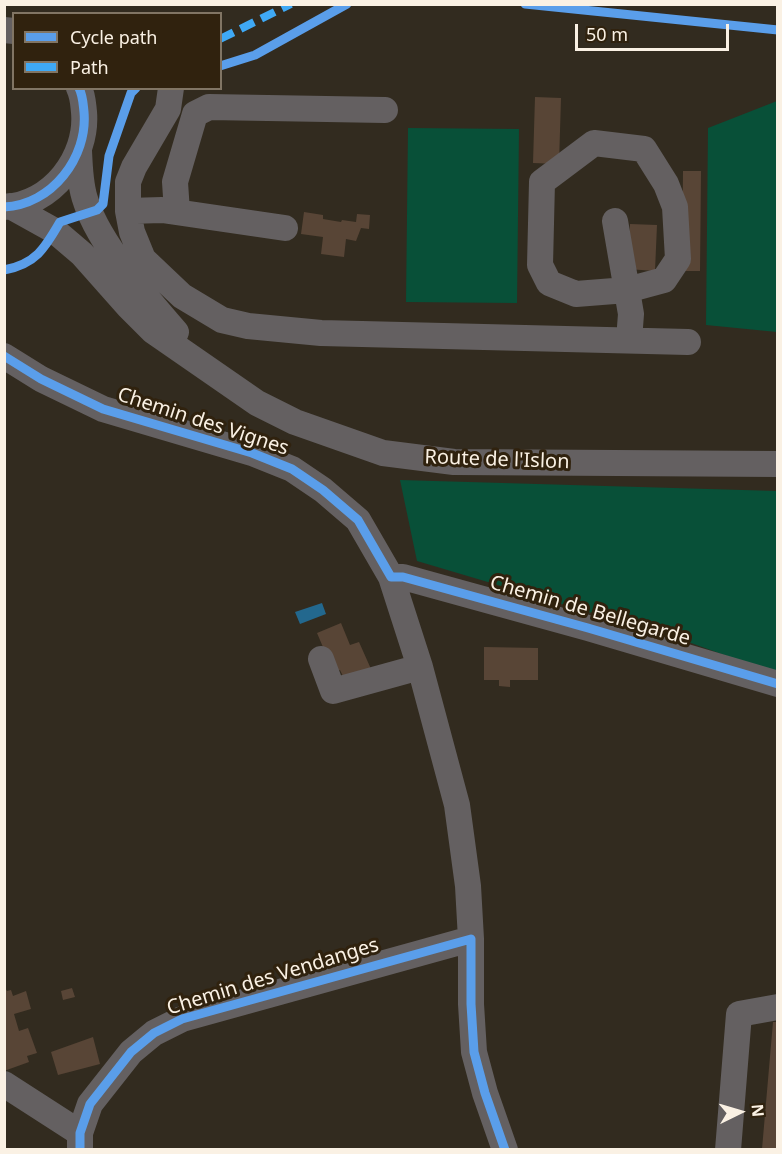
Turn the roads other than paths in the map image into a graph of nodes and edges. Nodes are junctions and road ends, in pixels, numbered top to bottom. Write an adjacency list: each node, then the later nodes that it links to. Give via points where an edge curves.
1 (80, 90): 4 (street, via 85,123)
2 (171, 90): 6 (street, via 168,109 128,182)
3 (385, 110): 7 (street, via 209,106 195,114 175,182)
4 (79, 151): 5 (street, via 63,177 47,190); 14 (street, Route de l'Islon, via 85,200 104,240)
5 (7, 207): 14 (street, Route de l'Islon, via 55,231 82,254 153,331)
6 (128, 211): 7 (street); 11 (street, via 143,259 182,296 222,320 321,333)
7 (177, 212): 9 (street)
8 (615, 221): 10 (street)
9 (285, 228)
10 (627, 290): 10 (street, via 576,294 549,283 540,265 542,182 594,143 644,149 675,207 678,259 664,280); 11 (street, via 631,314)
11 (629, 340): 12 (street)
12 (688, 342)
13 (4, 356): 16 (street, Chemin des Vignes, via 103,409 252,453 292,469 358,520)
14 (203, 365): 15 (street, Route de l'Islon, via 256,403 296,422 383,453 454,462)
15 (777, 464)
16 (391, 577): 18 (street, Chemin des Vignes); 19 (street, Chemin de Bellegarde, via 404,577 565,621)
17 (321, 659): 18 (street, via 333,691)
18 (420, 667): 20 (street, Chemin des Vignes, via 457,805)
19 (777, 684)
20 (471, 939): 23 (street, Chemin des Vendanges, via 182,1019 154,1033 131,1052 90,1104); 24 (street, Chemin des Vignes, via 474,1052)
21 (777, 1007): 25 (street, via 739,1014)
22 (4, 1084): 23 (street)
23 (80, 1141)
24 (505, 1149)
25 (728, 1149)

